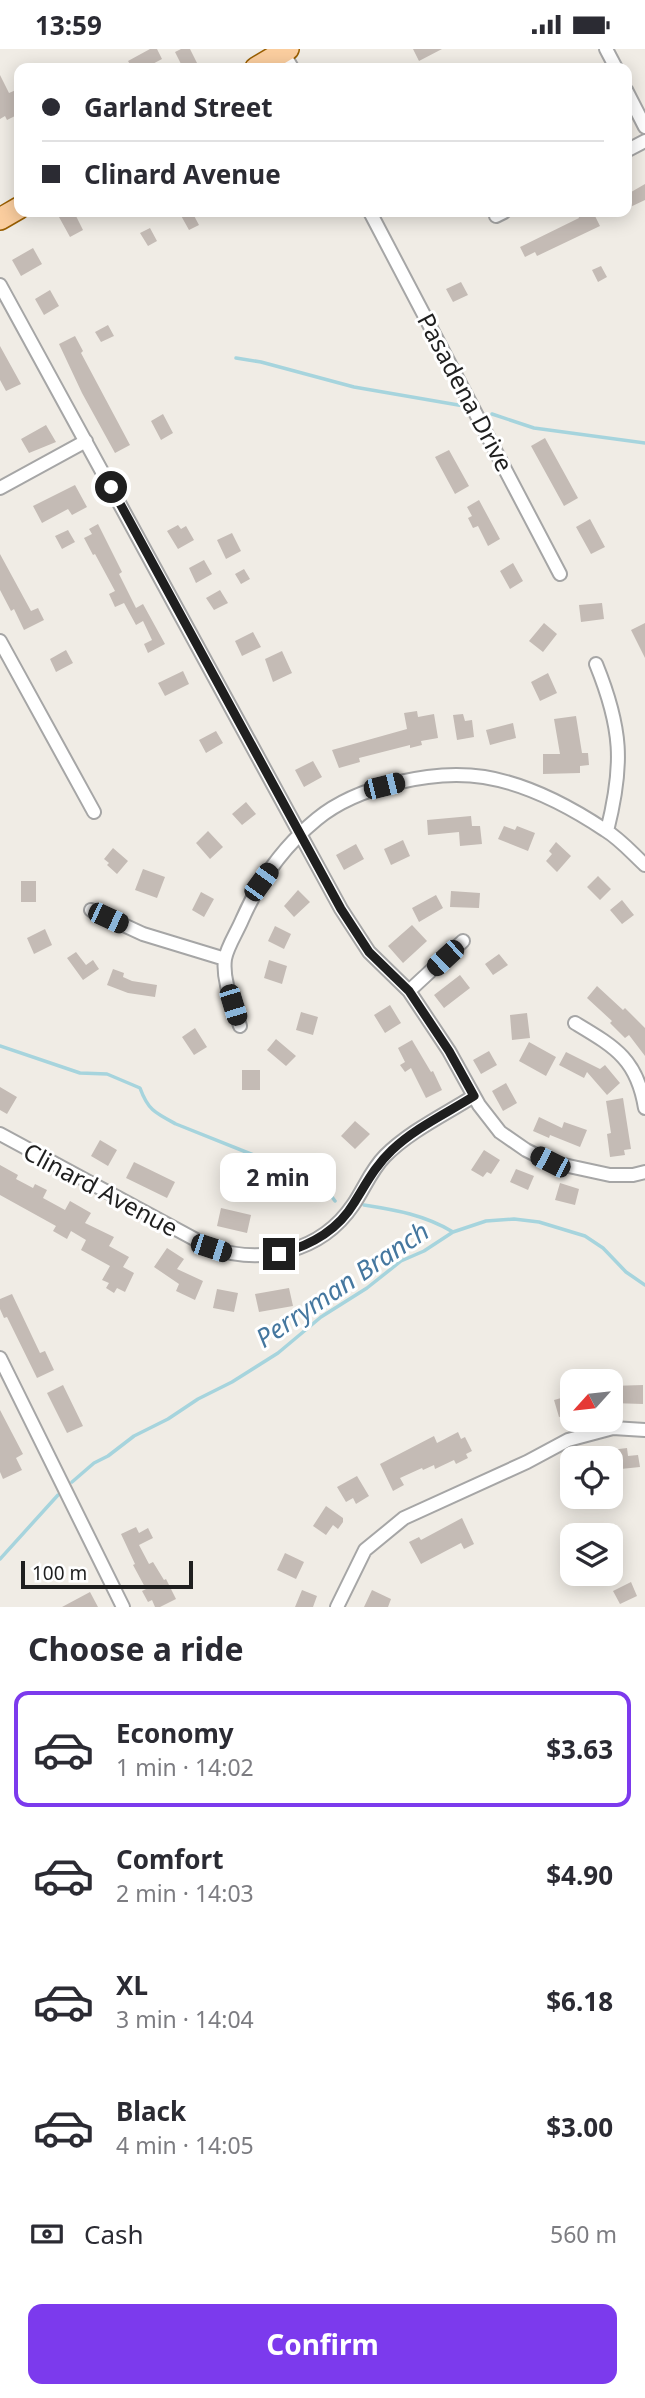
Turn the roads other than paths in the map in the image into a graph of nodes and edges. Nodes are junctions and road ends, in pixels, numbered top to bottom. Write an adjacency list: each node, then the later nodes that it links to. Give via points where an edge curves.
1 (288, 56): 2 (main road)
2 (269, 63)
3 (632, 102): 4 (street)
4 (645, 127)
5 (373, 217): 9 (street, Pasadena Drive)
6 (0, 285): 7 (street)
7 (86, 441): 8 (street); 14 (street)
8 (0, 488)
9 (560, 573)
10 (0, 641): 12 (street)
11 (596, 664): 13 (street, via 611,707 620,758)
12 (94, 812)
13 (607, 831): 14 (street, via 528,789 462,775 384,786 318,818); 15 (street)
14 (302, 834): 18 (street, via 261,882); 19 (street, via 369,952)
15 (645, 865)
16 (91, 910): 18 (street, via 143,934)
17 (463, 941): 19 (street)
18 (225, 959): 21 (street, via 227,984)
19 (409, 991): 22 (street)
20 (575, 1023): 23 (street, via 623,1056 636,1073)
21 (240, 1026)
22 (474, 1096): 24 (street, Clinard Avenue, via 394,1147 371,1173 353,1206 330,1230 296,1249 261,1257 211,1248); 25 (street, via 500,1132 550,1162 610,1175)
23 (645, 1108)
24 (0, 1134)
25 (645, 1172)
26 (0, 1358): 28 (street)
27 (645, 1430): 29 (street, via 613,1428 568,1440 404,1518 365,1550)
28 (123, 1607)
29 (337, 1607)

